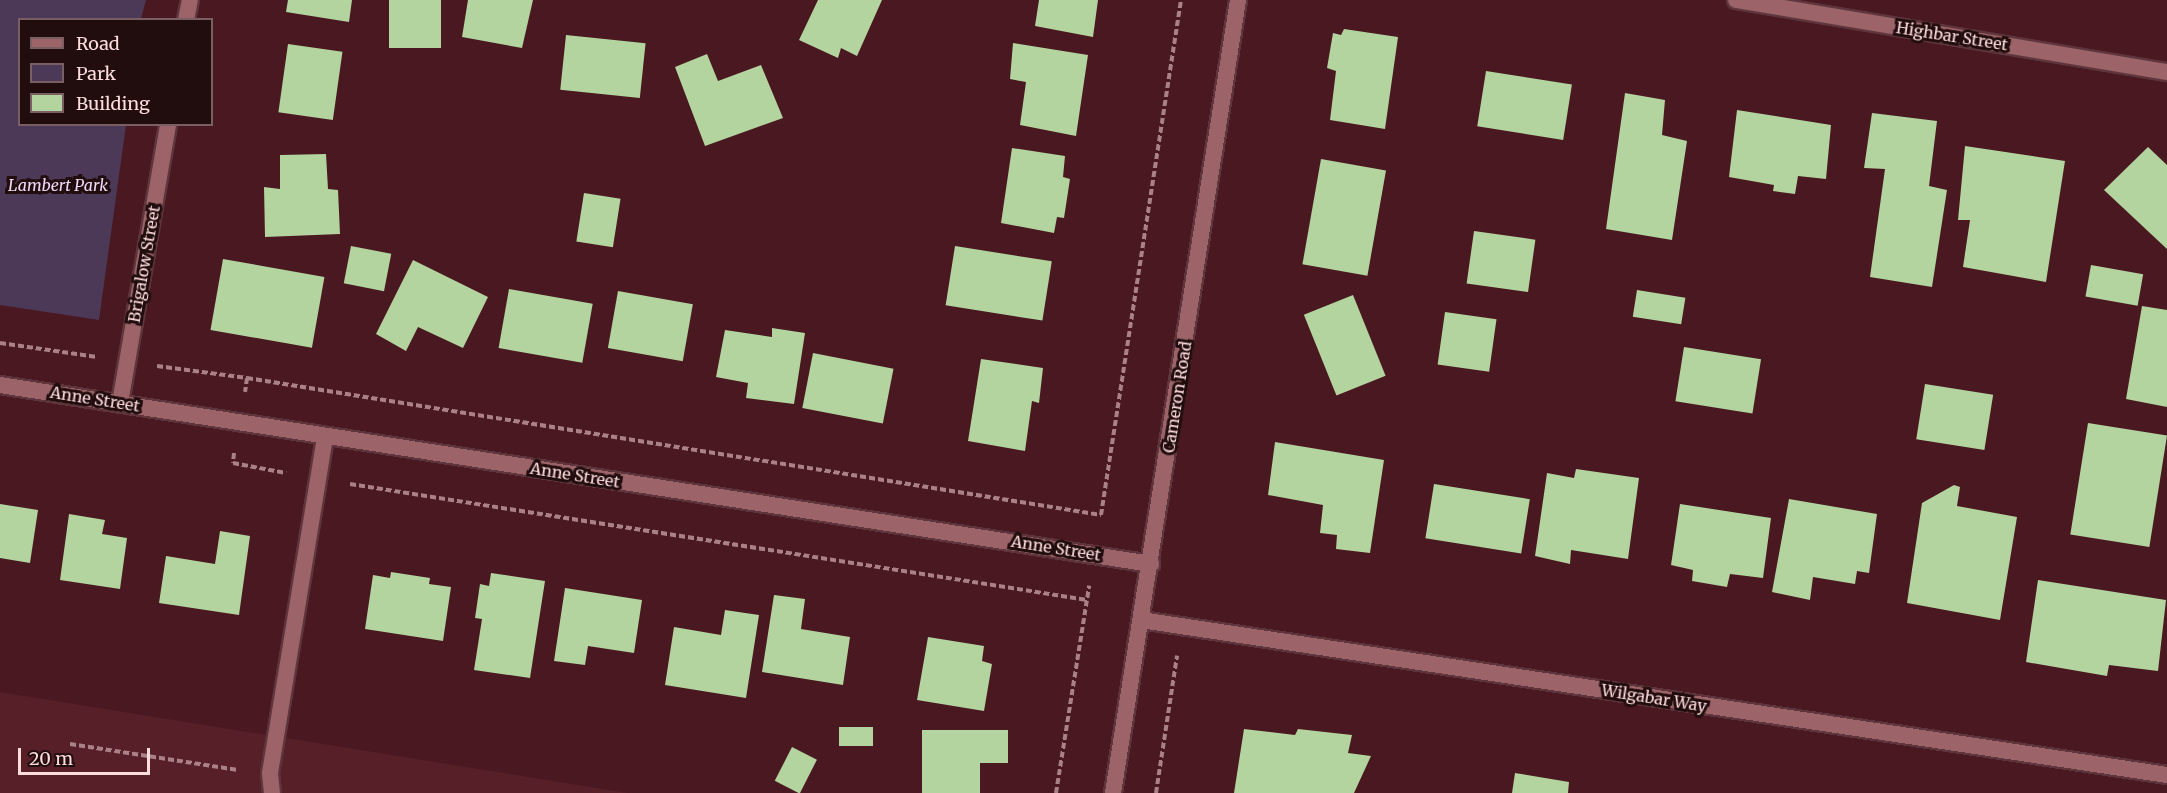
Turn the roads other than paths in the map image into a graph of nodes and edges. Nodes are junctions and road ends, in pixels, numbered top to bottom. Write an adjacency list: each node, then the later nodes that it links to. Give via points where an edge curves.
1 (189, 0): 4 (street)
2 (1238, 0): 10 (street, Cameron Road)
3 (1736, 0): 5 (street, Highbar Street)
4 (186, 18)
5 (2167, 72)
6 (168, 126): 8 (street, Brigalow Street)
7 (0, 385): 8 (street, Anne Street)
8 (120, 403): 9 (street, Anne Street)
9 (325, 436): 10 (street, Anne Street); 13 (street, via 270,773)
10 (1151, 564): 11 (street, Cameron Road)
11 (1141, 620): 12 (street, Wilgabar Way); 14 (street, Cameron Road)
12 (2167, 775)
13 (272, 793)
14 (1113, 793)

